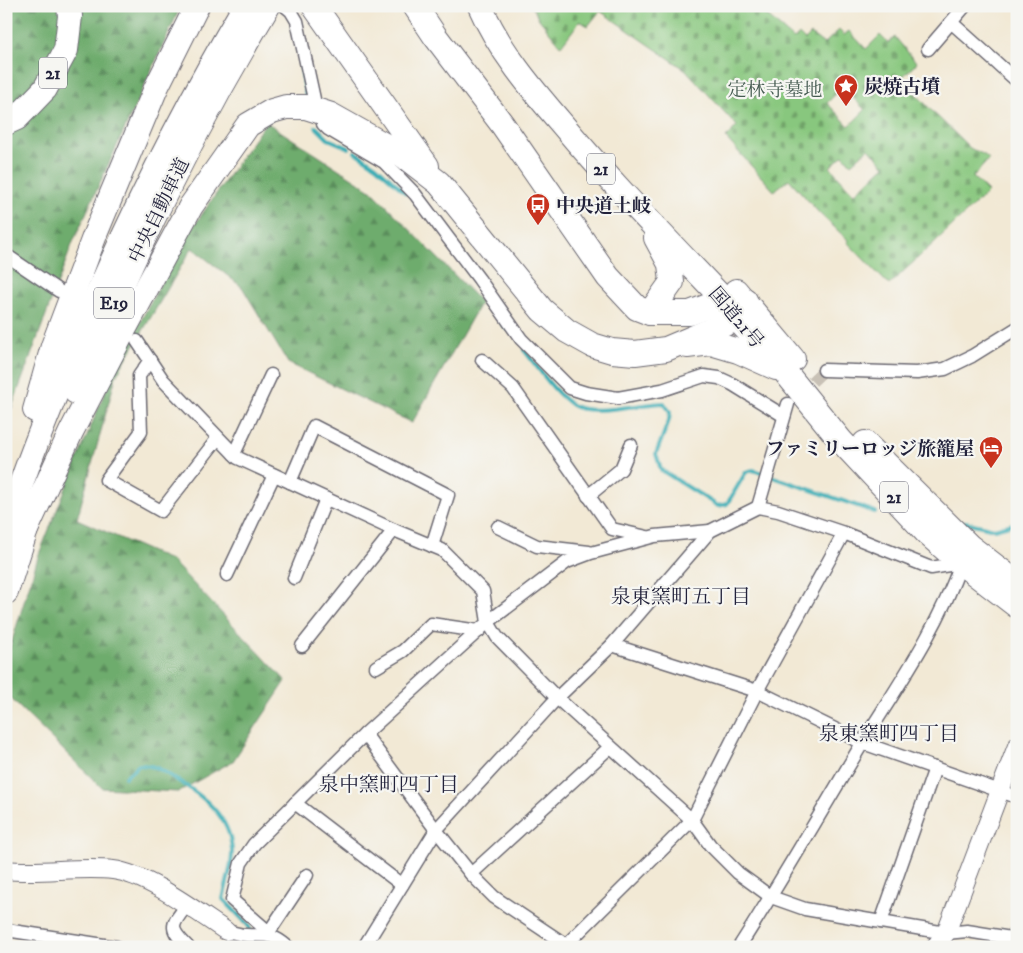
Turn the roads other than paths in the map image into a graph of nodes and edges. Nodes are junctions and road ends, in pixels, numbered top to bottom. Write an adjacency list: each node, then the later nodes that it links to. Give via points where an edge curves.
1 (69, 6): 16 (highway, 21, via 66,50 45,89 17,118)
2 (197, 6): 39 (highway, via 156,88 90,250 54,346)
3 (268, 6): 10 (highway, 中央自動車道 / E19)
4 (285, 6): 15 (street, via 297,21)
5 (314, 6): 18 (highway)
6 (398, 6): 12 (highway)
7 (415, 6): 12 (highway)
8 (965, 6): 11 (street)
9 (480, 7): 19 (highway, 国道21号 / 21, via 501,46 544,104); 22 (highway, 国道21号 / 21, via 492,17 551,92)
10 (246, 17): 42 (highway, 中央自動車道 / E19, via 186,113 126,228 38,438)
11 (952, 23): 13 (street); 14 (street)
12 (435, 36): 23 (highway, via 502,124 608,277 638,308)
13 (928, 49)
14 (1016, 79)
15 (314, 99)
16 (6, 122)
17 (323, 124): 40 (street, via 384,162 415,194 520,339 570,388 586,394 618,398 662,390 704,376 719,378 786,410)
18 (439, 184): 26 (highway, via 542,310 567,331 592,345 612,351 635,353); 42 (highway, via 404,156 331,116 306,107 272,111 248,125 192,206)
19 (635, 205): 22 (highway, 国道21号 / 21); 23 (highway, via 670,264 672,282)
20 (6, 255): 21 (street)
21 (59, 291)
22 (735, 306): 23 (highway, via 690,313); 26 (highway); 30 (highway, 国道21号 / 21); 52 (highway, 国道21号 / 21, via 858,437 969,546)
23 (650, 313)
24 (1017, 328): 29 (street, via 946,369 917,372)
25 (137, 341): 27 (street)
26 (666, 349): 30 (highway, via 711,343 738,351)
27 (150, 360): 32 (street, via 163,380); 32 (street, via 139,376 141,432 106,480 161,511)
28 (482, 360): 37 (street, via 513,388)
29 (824, 370)
30 (786, 374): 49 (highway, 国道21号 / 21, via 841,441 928,534)
31 (271, 375): 34 (street)
32 (218, 438): 34 (street)
33 (631, 445): 37 (street, via 620,468)
34 (234, 454): 35 (street)
35 (274, 475): 36 (street); 50 (street)
36 (290, 482): 38 (street); 47 (street, via 314,426 448,496)
37 (588, 496): 46 (street, via 612,529)
38 (326, 499): 43 (street); 51 (street)
39 (6, 507)
40 (758, 508): 44 (street); 45 (street, via 778,511)
41 (498, 527): 48 (street, via 537,546)
42 (16, 530): 53 (highway, 中央自動車道 / E19)
43 (394, 530): 47 (street); 57 (street)
44 (710, 531): 46 (street); 56 (street)
45 (844, 533): 49 (street, via 931,568); 59 (street)
46 (650, 538): 48 (street)
47 (432, 546): 55 (street, via 442,550 482,591)
48 (591, 553): 55 (street, via 567,562)
49 (961, 563): 54 (highway, 国道21号 / 21); 62 (street, via 951,591 910,669)
50 (227, 575)
51 (294, 578)
52 (1017, 583)
53 (6, 592)
54 (1017, 606)
55 (483, 626): 58 (street, via 431,624 403,651); 60 (street, via 497,636); 61 (street)
56 (612, 645): 59 (street); 60 (street)
57 (302, 646)
58 (376, 667)
59 (757, 691): 62 (street); 69 (street)
60 (557, 698): 64 (street); 70 (street)
61 (365, 734): 68 (street); 70 (street)
62 (863, 743): 65 (street); 75 (street)
63 (1017, 746): 66 (street)
64 (610, 747): 69 (street); 72 (street)
65 (935, 768): 66 (street); 77 (street)
66 (1000, 791): 67 (street); 80 (street)
67 (1017, 797)
68 (295, 803): 74 (street); 81 (street, via 254,844 241,863 232,900 262,927)
69 (692, 820): 75 (street, via 710,845 738,873); 83 (street)
70 (436, 830): 72 (street); 74 (street)
71 (6, 870): 76 (street, via 112,870 133,874)
72 (471, 874): 83 (street, via 494,897)
73 (307, 875): 81 (street)
74 (402, 885): 87 (street)
75 (771, 897): 77 (street, via 805,908); 88 (street)
76 (187, 905): 79 (street); 85 (street, via 174,922 174,931)
77 (881, 922): 80 (street)
78 (6, 930): 84 (street)
79 (226, 931): 81 (street)
80 (946, 933): 82 (street, via 967,931); 89 (street)
81 (263, 934): 86 (street, via 280,940)
82 (1017, 939)
83 (566, 946)
84 (116, 947)
85 (188, 947)
86 (288, 947)
87 (364, 947)
88 (739, 947)
89 (935, 947)

